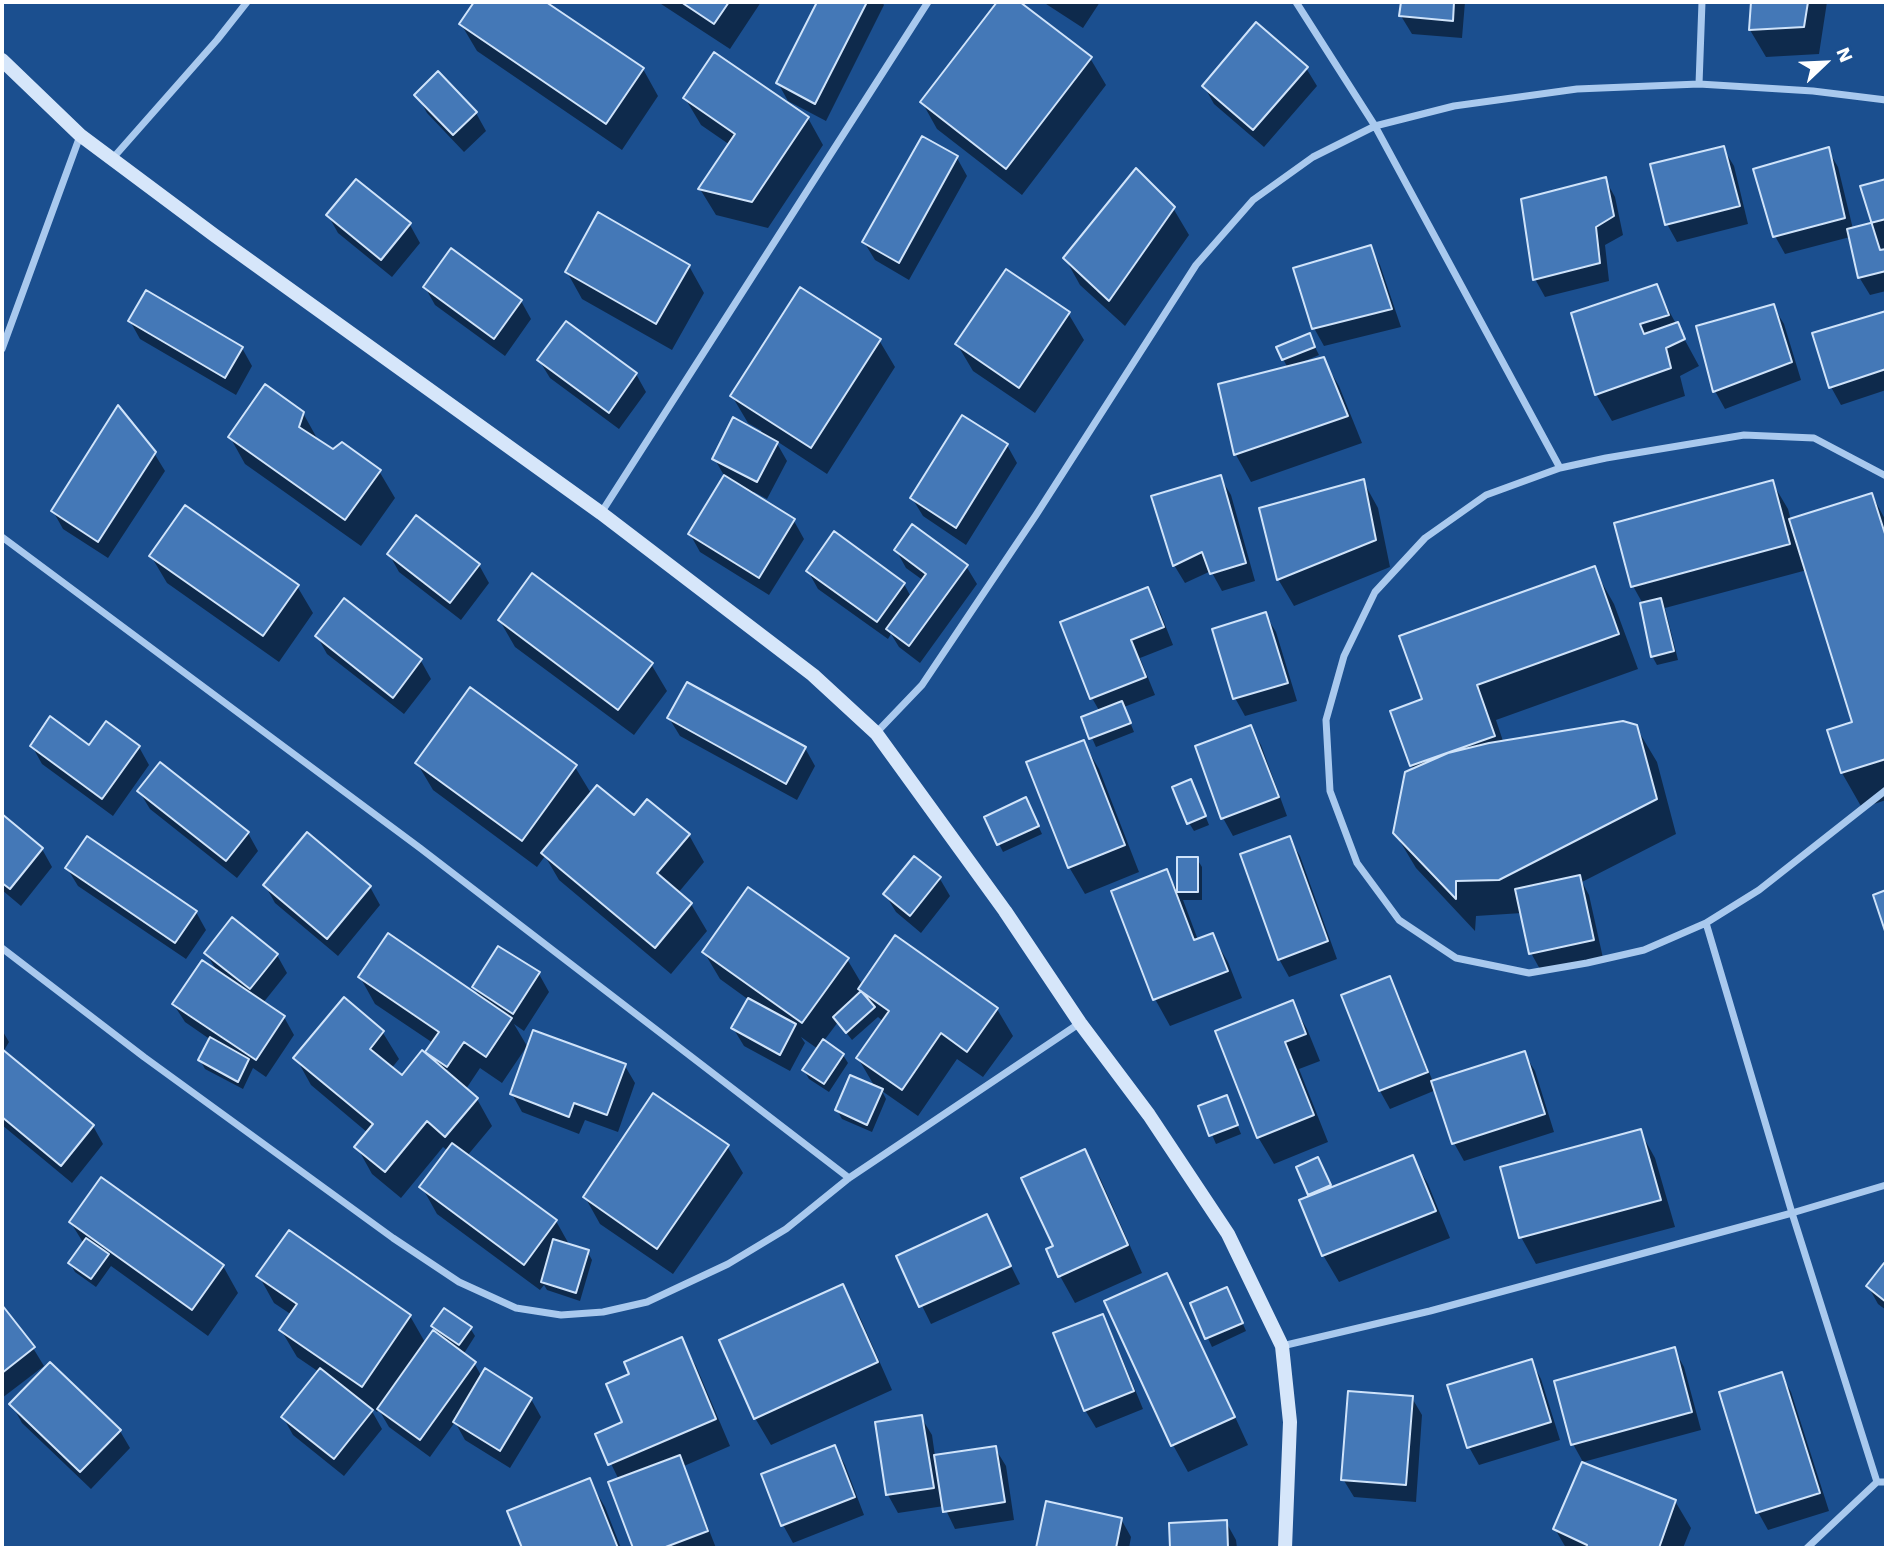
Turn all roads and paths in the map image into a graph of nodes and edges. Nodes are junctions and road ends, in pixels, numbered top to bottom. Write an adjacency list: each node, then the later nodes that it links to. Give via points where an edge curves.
1 (247, 2): 10 (street)
2 (928, 2): 14 (street)
3 (1296, 2): 8 (street)
4 (1702, 2): 6 (street)
5 (2, 60): 9 (street)
6 (1699, 84): 7 (street); 8 (street, via 1577,89 1454,106)
7 (1886, 100)
8 (1375, 126): 12 (street); 16 (street, via 1312,157 1253,200 1196,265 922,685)
9 (80, 135): 10 (street); 11 (street)
10 (113, 158): 14 (street)
11 (2, 349)
12 (1560, 468): 13 (street, via 1744,435 1814,438); 18 (street, via 1486,495 1425,538 1376,592 1345,656 1326,720 1330,791 1357,863 1399,920 1456,958 1529,973 1644,950)
13 (1886, 476)
14 (601, 513): 16 (street, via 813,675)
15 (2, 537): 21 (street, via 420,848)
16 (876, 733): 20 (street)
17 (1886, 790): 18 (street, via 1759,890)
18 (1706, 923): 23 (street)
19 (2, 948): 21 (street, via 393,1238 459,1282 516,1308 561,1315 647,1302 728,1264 786,1229)
20 (1080, 1023): 21 (street); 24 (street, via 1149,1115 1228,1234)
21 (849, 1178)
22 (1886, 1185): 23 (street)
23 (1792, 1213): 24 (street); 25 (street)
24 (1282, 1346): 27 (street, via 1290,1422)
25 (1877, 1482): 26 (street); 28 (street)
26 (1886, 1482)
27 (1285, 1548)
28 (1807, 1548)

